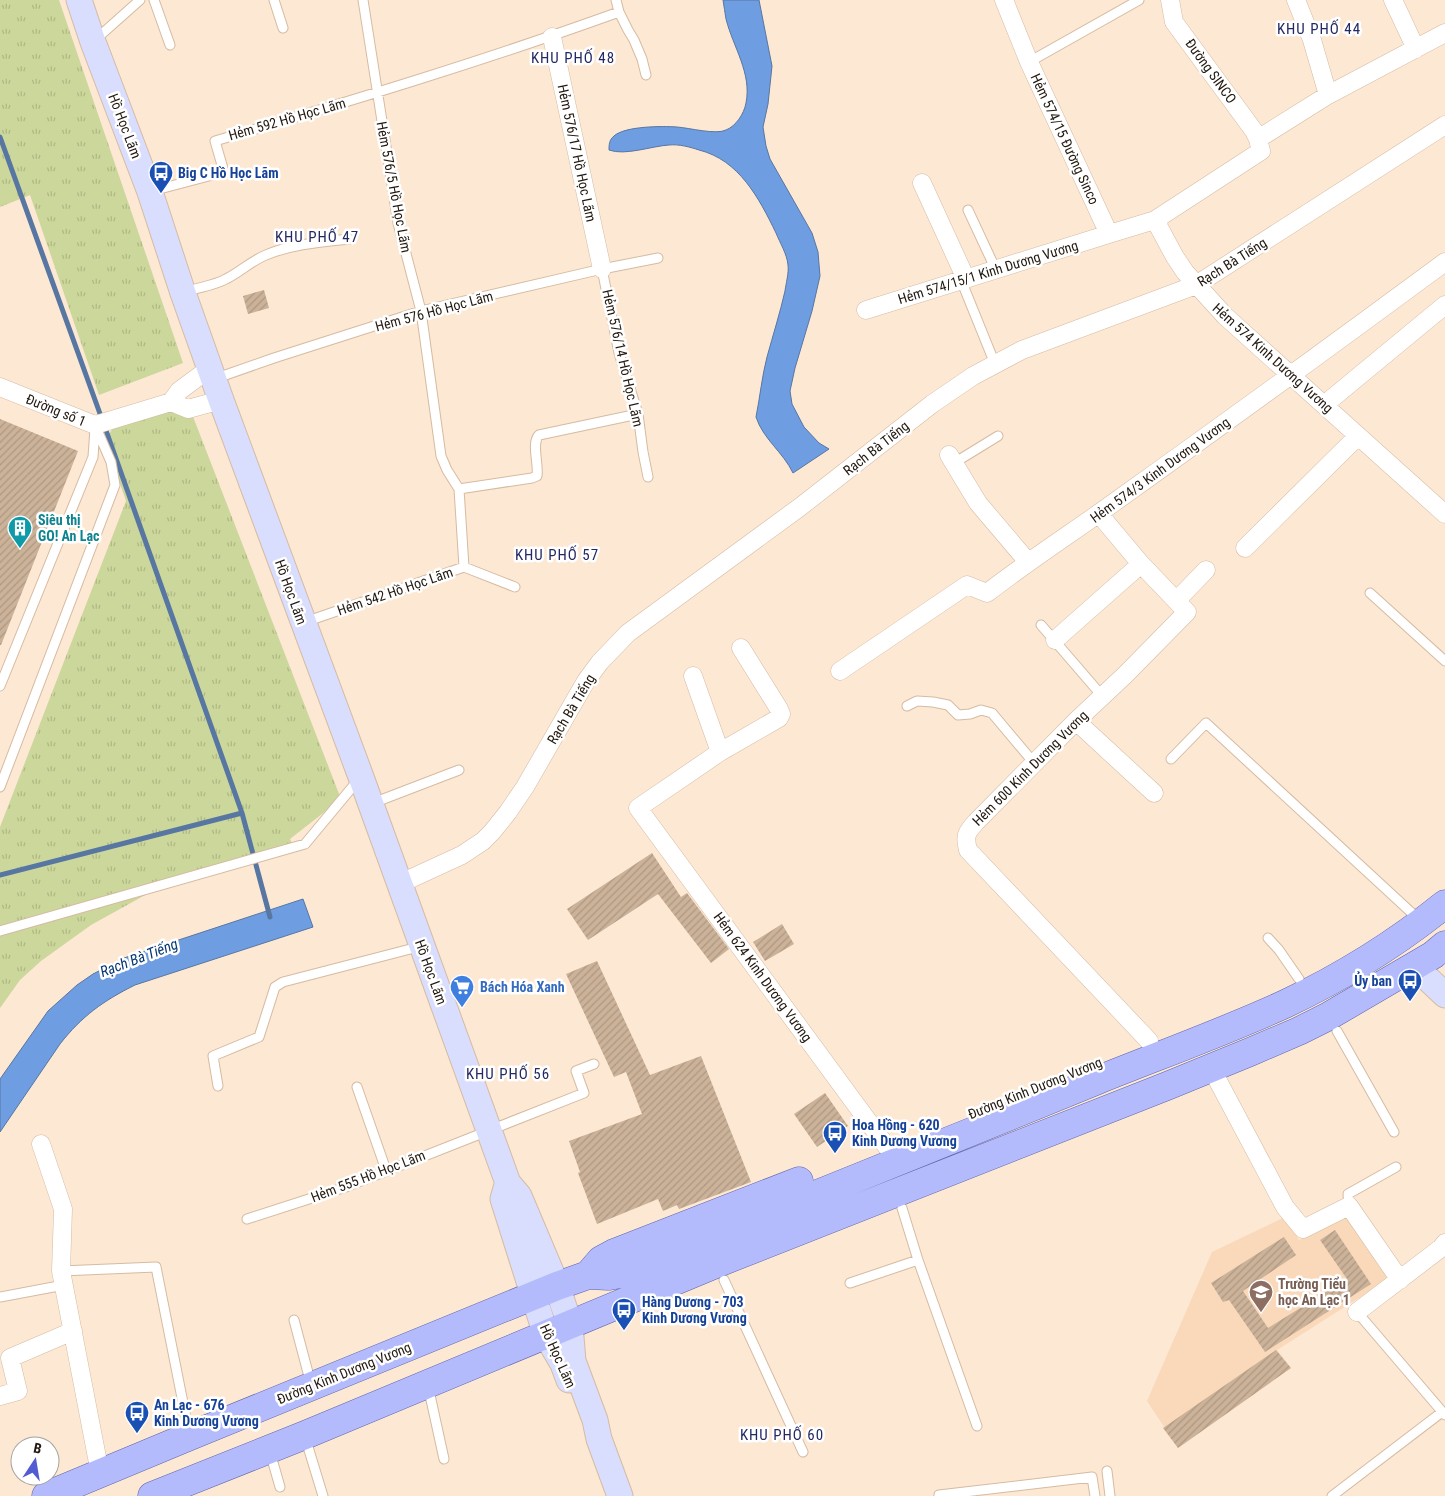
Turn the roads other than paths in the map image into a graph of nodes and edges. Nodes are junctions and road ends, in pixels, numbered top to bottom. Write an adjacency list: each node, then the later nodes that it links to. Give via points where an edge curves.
1 (79, 0): 16 (main road, Hồ Học Lãm)
2 (140, 0): 16 (lane)
3 (154, 0): 17 (lane)
4 (274, 0): 13 (lane)
5 (363, 0): 21 (lane, Hẻm 576/5 Hồ Học Lãm)
6 (616, 0): 12 (lane)
7 (1004, 0): 19 (street, Hẻm 574/15 Đường Sinco)
8 (1140, 0): 19 (lane)
9 (1170, 0): 25 (street, Đường SINCO, via 1174,22)
10 (1296, 0): 22 (street)
11 (1393, 0): 18 (street)
12 (619, 12): 15 (lane); 20 (lane, via 634,40)
13 (283, 28)
14 (1445, 33): 18 (street)
15 (552, 37): 21 (lane); 34 (street, Hẻm 576/17 Hồ Học Lãm)
16 (93, 42): 27 (main road, Hồ Học Lãm)
17 (170, 45)
18 (1416, 49): 22 (street)
19 (1029, 62): 30 (street, Hẻm 574/15 Đường Sinco)
20 (646, 75)
21 (377, 92): 27 (lane, Hẻm 592 Hồ Học Lãm, via 215,141 224,172); 41 (lane, Hẻm 576/5 Hồ Học Lãm, via 398,223)
22 (1328, 94): 25 (street)
23 (1445, 125): 37 (street, Rạch Bà Tiếng)
24 (1445, 136): 37 (street, Rạch Bà Tiếng)
25 (1258, 139): 29 (street, via 1261,151)
26 (922, 183): 36 (street)
27 (150, 192): 38 (main road, Hồ Học Lãm)
28 (968, 210): 35 (lane)
29 (1155, 220): 30 (street); 37 (street, Hẻm 574 Kinh Dương Vương, via 1175,257)
30 (1109, 234): 35 (street, Hẻm 574/15/1 Kinh Dương Vương)
31 (349, 239): 38 (lane, via 302,244 266,255 217,283)
32 (658, 258): 34 (lane, Hẻm 576 Hồ Học Lãm)
33 (1445, 262): 43 (street, Hẻm 574/3 Kinh Dương Vương)
34 (602, 269): 41 (lane, Hẻm 576 Hồ Học Lãm); 48 (lane, Hẻm 576/14 Hồ Học Lãm, via 619,353)
35 (996, 270): 36 (street, Hẻm 574/15/1 Kinh Dương Vương)
36 (964, 280): 40 (street, Hẻm 574/15/1 Kinh Dương Vương); 42 (lane)
37 (1199, 289): 42 (street, Rạch Bà Tiếng, via 1050,339); 43 (street, Hẻm 574 Kinh Dương Vương); 84 (street, Rạch Bà Tiếng, via 1026,359 978,384 938,411 620,653 594,686 533,792 499,838 467,863)
38 (188, 292): 44 (main road, Hồ Học Lãm)
39 (1445, 305): 47 (street)
40 (866, 310)
41 (421, 311): 44 (lane, Hẻm 576 Hồ Học Lãm, via 274,358); 54 (lane, Hẻm 576/5 Hồ Học Lãm, via 441,456)
42 (995, 364): 84 (street, Rạch Bà Tiếng, via 939,399 800,507 628,633 586,681 525,787 492,832 462,855)
43 (1291, 376): 47 (street, Hẻm 574 Kinh Dương Vương); 55 (street, Hẻm 574/3 Kinh Dương Vương)
44 (215, 382): 46 (street, via 179,390); 46 (street, Đường số 1, via 188,409); 65 (main road, Hồ Học Lãm)
45 (0, 387): 49 (street, Đường số 1)
46 (171, 402): 49 (street, Đường số 1)
47 (1324, 405): 51 (street, Hẻm 574 Kinh Dương Vương)
48 (638, 414): 53 (lane, Hẻm 576/14 Hồ Học Lãm); 54 (lane, via 539,436 535,444 537,476)
49 (95, 425): 72 (lane, via 92,457); 81 (lane, via 111,462 115,485)
50 (998, 436): 52 (lane)
51 (1358, 436): 56 (street, Hẻm 574 Kinh Dương Vương); 57 (street)
52 (952, 459): 58 (street, via 978,503)
53 (648, 477)
54 (459, 489): 60 (lane)
55 (1099, 514): 58 (street, Hẻm 574/3 Kinh Dương Vương); 59 (street)
56 (1445, 514)
57 (1245, 548)
58 (1028, 562): 70 (street, Hẻm 574/3 Kinh Dương Vương, via 987,593 967,585)
59 (1141, 564): 64 (street); 67 (street)
60 (464, 566): 62 (lane, Hẻm 542 Hồ Học Lãm); 65 (lane, Hẻm 542 Hồ Học Lãm)
61 (1206, 570): 64 (street, Hẻm 600 Kinh Dương Vương)
62 (515, 587)
63 (1370, 593): 69 (lane)
64 (1182, 606): 73 (street, Hẻm 600 Kinh Dương Vương)
65 (303, 623): 80 (main road, Hồ Học Lãm)
66 (1041, 625): 67 (lane)
67 (1055, 640): 73 (lane)
68 (741, 648): 76 (street, via 779,709 780,716)
69 (1445, 661)
70 (840, 671)
71 (693, 676): 76 (street)
72 (0, 686)
73 (1102, 697): 75 (street, Hẻm 600 Kinh Dương Vương)
74 (907, 706): 78 (lane, via 917,701 932,702 948,705 958,715 981,710 992,713)
75 (1076, 721): 78 (street, Hẻm 600 Kinh Dương Vương); 82 (street)
76 (720, 752): 104 (street, Hẻm 624 Kinh Dương Vương, via 638,808)
77 (1171, 759): 87 (lane, via 1206,722)
78 (1034, 763): 96 (street, Hẻm 600 Kinh Dương Vương, via 968,831 965,840 968,850)
79 (459, 770): 83 (lane)
80 (361, 776): 83 (main road, Hồ Học Lãm); 88 (lane, via 305,844)
81 (0, 787)
82 (1154, 793)
83 (371, 804): 84 (main road, Hồ Học Lãm)
84 (401, 888): 91 (main road, Hồ Học Lãm)
85 (1445, 888): 87 (main road, Đường Kinh Dương Vương)
86 (1445, 904): 95 (main road, Đường Kinh Dương Vương, via 1375,954 1328,982 1286,1003)
87 (1414, 914): 92 (main road, Đường Kinh Dương Vương, via 1364,947)
88 (0, 932)
89 (1268, 938): 92 (lane)
90 (1445, 945): 98 (main road, via 1327,1017)
91 (422, 946): 99 (lane, via 283,982 275,987 259,1037 213,1056); 101 (main road, Hồ Học Lãm)
92 (1299, 979): 95 (main road, Đường Kinh Dương Vương)
93 (1439, 981): 94 (main road)
94 (1337, 1031): 98 (main road); 102 (lane)
95 (1193, 1033): 96 (main road, Đường Kinh Dương Vương); 98 (main road); 104 (main road, Đường Kinh Dương Vương, via 1155,1056)
96 (1148, 1041): 104 (main road, Đường Kinh Dương Vương, via 996,1105)
97 (594, 1064): 101 (lane, Hẻm 555 Hồ Học Lãm, via 576,1071 584,1093)
98 (1215, 1075): 107 (street, via 1285,1207 1304,1229); 108 (main road, via 1155,1108); 118 (main road, via 718,1263)
99 (218, 1086)
100 (357, 1087): 106 (lane)
101 (488, 1130): 106 (lane, Hẻm 555 Hồ Học Lãm); 116 (main road, Hồ Học Lãm, via 508,1183 503,1199)
102 (1394, 1132)
103 (41, 1144): 112 (street, via 62,1209)
104 (893, 1154): 116 (main road, Đường Kinh Dương Vương, via 812,1185 620,1274 588,1275)
105 (1396, 1167): 107 (lane, via 1348,1194)
106 (386, 1170): 109 (lane, Hẻm 555 Hồ Học Lãm, via 346,1187)
107 (1349, 1206): 114 (street)
108 (902, 1208): 111 (lane); 113 (main road)
109 (247, 1219)
110 (1445, 1243): 114 (street)
111 (918, 1260): 115 (lane); 127 (lane)
112 (62, 1278): 117 (lane); 122 (street); 129 (lane, via 156,1267)
113 (724, 1280): 118 (main road, via 648,1310 626,1314); 131 (lane)
114 (1400, 1280): 119 (street)
115 (850, 1283)
116 (546, 1290): 121 (main road, Hồ Học Lãm); 124 (main road, Đường Kinh Dương Vương)
117 (0, 1296)
118 (604, 1311): 121 (main road)
119 (1357, 1312): 126 (lane)
120 (294, 1320): 124 (lane)
121 (558, 1330): 123 (main road); 139 (main road, Hồ Học Lãm, via 573,1361)
122 (73, 1331): 125 (street, via 10,1358 18,1391); 134 (street)
123 (428, 1383): 128 (main road); 132 (lane)
124 (312, 1386): 129 (main road, Đường Kinh Dương Vương)
125 (0, 1396)
126 (1444, 1414): 143 (lane)
127 (977, 1426)
128 (305, 1434): 130 (main road); 138 (lane)
129 (190, 1436): 134 (main road, Đường Kinh Dương Vương)
130 (269, 1448): 135 (lane); 137 (main road)
131 (803, 1452)
132 (444, 1459)
133 (1107, 1471): 142 (lane)
134 (100, 1473): 136 (main road, Đường Kinh Dương Vương)
135 (280, 1488)
136 (46, 1496)
137 (152, 1496)
138 (323, 1496)
139 (620, 1496)
140 (939, 1496): 141 (lane, via 1092,1477)
141 (1095, 1496)
142 (1110, 1496)
143 (1332, 1496)

